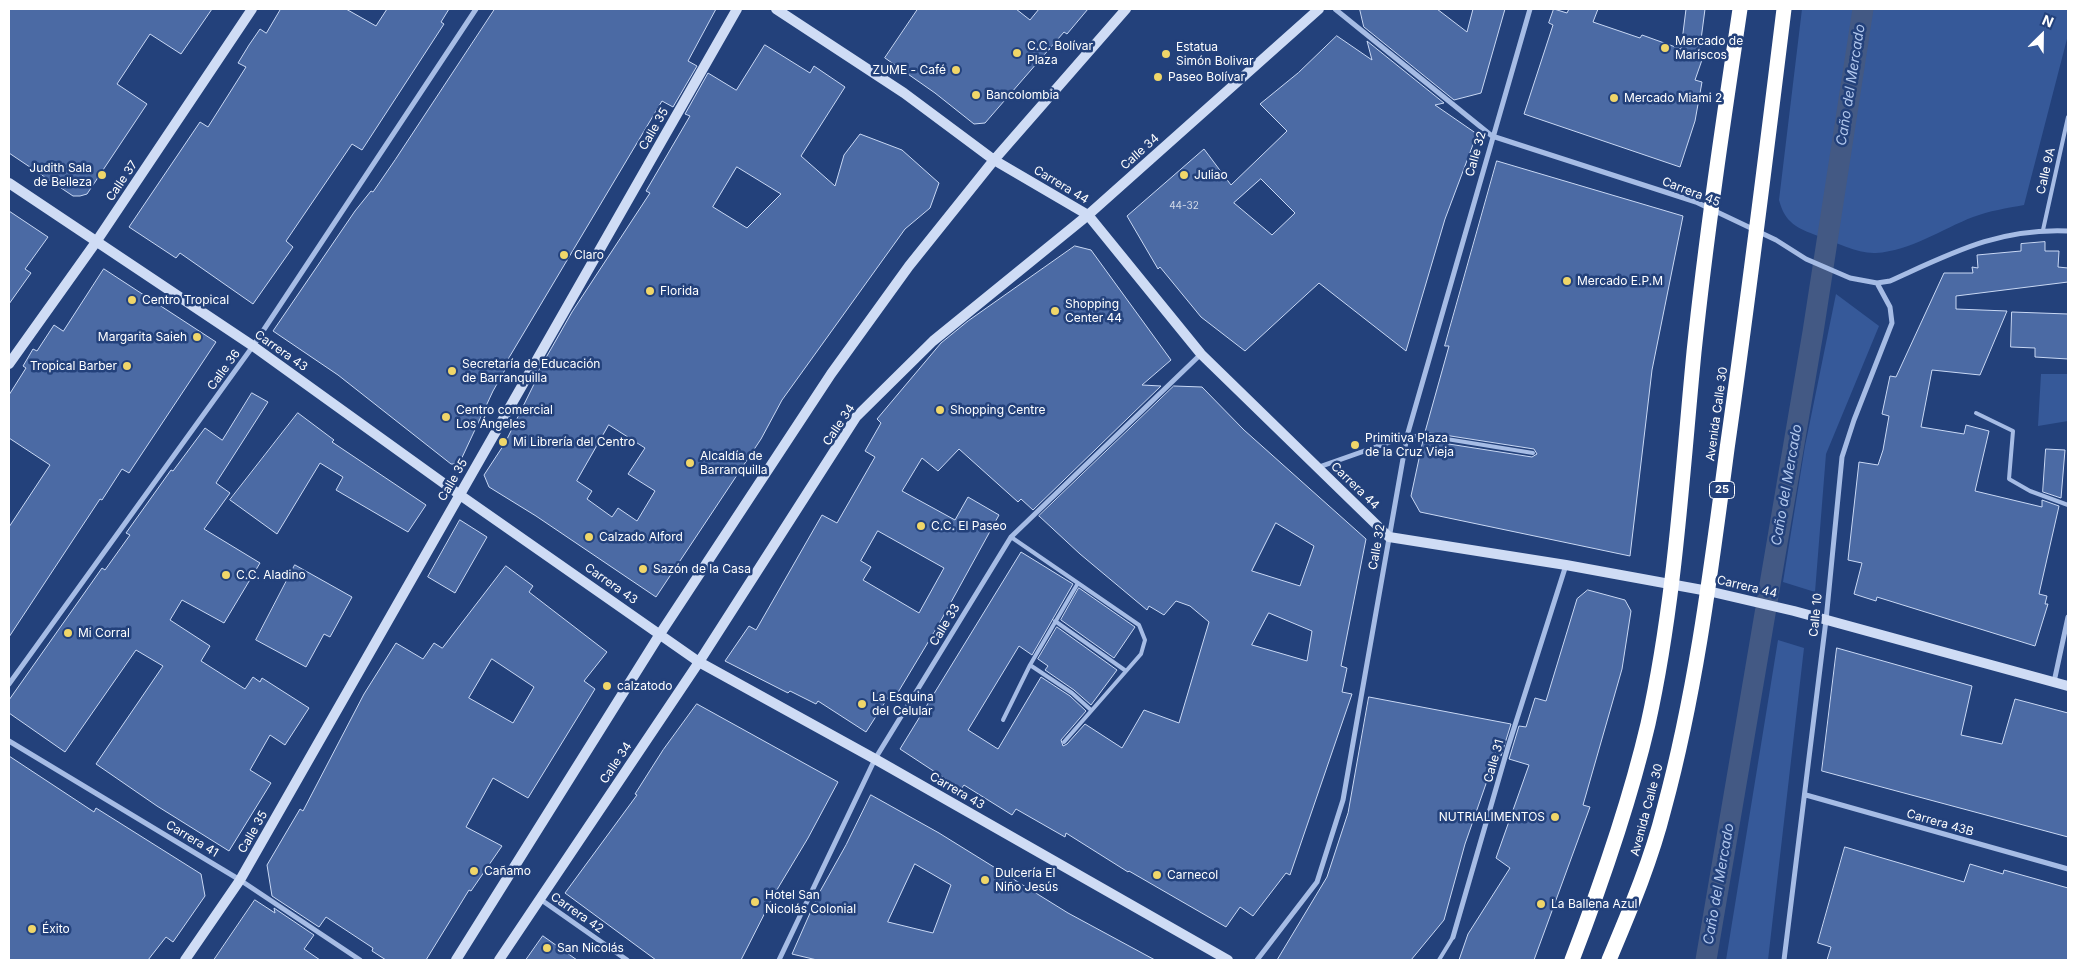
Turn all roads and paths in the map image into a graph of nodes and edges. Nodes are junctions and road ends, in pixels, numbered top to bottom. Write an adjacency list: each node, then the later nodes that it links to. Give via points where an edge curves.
1 (252, 9): 20 (street, Calle 37)
2 (476, 9): 22 (street, Calle 36)
3 (737, 9): 29 (street, Calle 35)
4 (776, 9): 13 (street, Carrera 44, via 904,93)
5 (1126, 9): 13 (street)
6 (1319, 9): 16 (street, Calle 34)
7 (1335, 9): 12 (street, Carrera 45)
8 (1530, 9): 12 (street, Calle 32)
9 (1740, 9): 15 (highway, Avenida Calle 30)
10 (1784, 9): 19 (highway, Avenida Calle 30 / 25)
11 (2068, 117): 17 (lane, Calle 9A)
12 (1492, 136): 15 (street, Carrera 45, via 1696,202); 26 (street, Calle 32)
13 (994, 160): 16 (street, Carrera 44); 40 (street, via 909,266 831,374)
14 (9, 183): 20 (street, Carrera 43)
15 (1711, 210): 19 (street, Carrera 45); 35 (highway, Avenida Calle 30)
16 (1088, 215): 23 (street, Carrera 44); 41 (street, Calle 34, via 932,341 856,417)
17 (2043, 230): 18 (street, Carrera 45); 21 (street, Carrera 45, via 1998,236 1890,281)
18 (2068, 231)
19 (1757, 232): 21 (street, Carrera 45, via 1850,278); 36 (highway, Avenida Calle 30 / 25)
20 (96, 242): 22 (street, Carrera 43); 24 (street, Calle 37)
21 (1877, 283): 38 (street, Calle 10, via 1890,307 1892,323 1842,458)
22 (253, 346): 29 (street, Carrera 43); 45 (street, Calle 36)
23 (1201, 354): 28 (street, Carrera 44); 31 (street, Calle 33)
24 (9, 364)
25 (1976, 413): 30 (lane, via 2013,431 2009,479 2030,491)
26 (1407, 436): 27 (lane, via 1428,436); 28 (street); 32 (street, Calle 32)
27 (1533, 453)
28 (1318, 468): 32 (street, Carrera 44)
29 (460, 495): 40 (street, Carrera 43); 54 (street, Calle 35)
30 (2068, 505)
31 (1011, 537): 34 (lane); 51 (street, Calle 33)
32 (1389, 537): 33 (street, Carrera 44); 64 (street, Calle 32, via 1343,800 1317,882)
33 (1566, 565): 35 (street, Carrera 44); 56 (street, Calle 31, via 1508,747)
34 (1078, 583): 39 (lane); 43 (lane, via 1139,625 1145,640 1141,654)
35 (1672, 584): 36 (street, Carrera 44); 66 (highway, Avenida Calle 30, via 1648,723 1627,806)
36 (1708, 591): 38 (street, Carrera 44); 67 (highway, Avenida Calle 30 / 25, via 1684,728 1664,811 1646,870)
37 (2068, 617): 44 (street)
38 (1826, 620): 44 (street, Carrera 44); 52 (street, Calle 10)
39 (1055, 621): 42 (lane); 43 (lane)
40 (660, 634): 41 (street, Carrera 43); 59 (street)
41 (699, 662): 51 (street, Carrera 43); 55 (street, Calle 34)
42 (1030, 665): 47 (lane); 48 (lane)
43 (1126, 671): 47 (lane)
44 (2054, 682): 46 (street, Carrera 44)
45 (9, 684)
46 (2068, 686)
47 (1092, 710): 50 (lane)
48 (1003, 720)
49 (9, 741): 54 (street, Carrera 41)
50 (1064, 742)
51 (875, 759): 62 (street, Calle 33); 63 (street, Carrera 43)
52 (1806, 795): 53 (street, Carrera 43B); 68 (street, Calle 10)
53 (2068, 869)
54 (240, 880): 57 (street, Calle 35); 58 (street, Carrera 41)
55 (540, 899): 60 (street, Calle 34); 61 (street, Carrera 42)
56 (1454, 937): 65 (lane, Calle 31)
57 (185, 960)
58 (360, 960)
59 (456, 960)
60 (499, 960)
61 (627, 960)
62 (779, 960)
63 (1228, 960)
64 (1257, 960)
65 (1439, 960)
66 (1572, 960)
67 (1610, 960)
68 (1784, 960)

